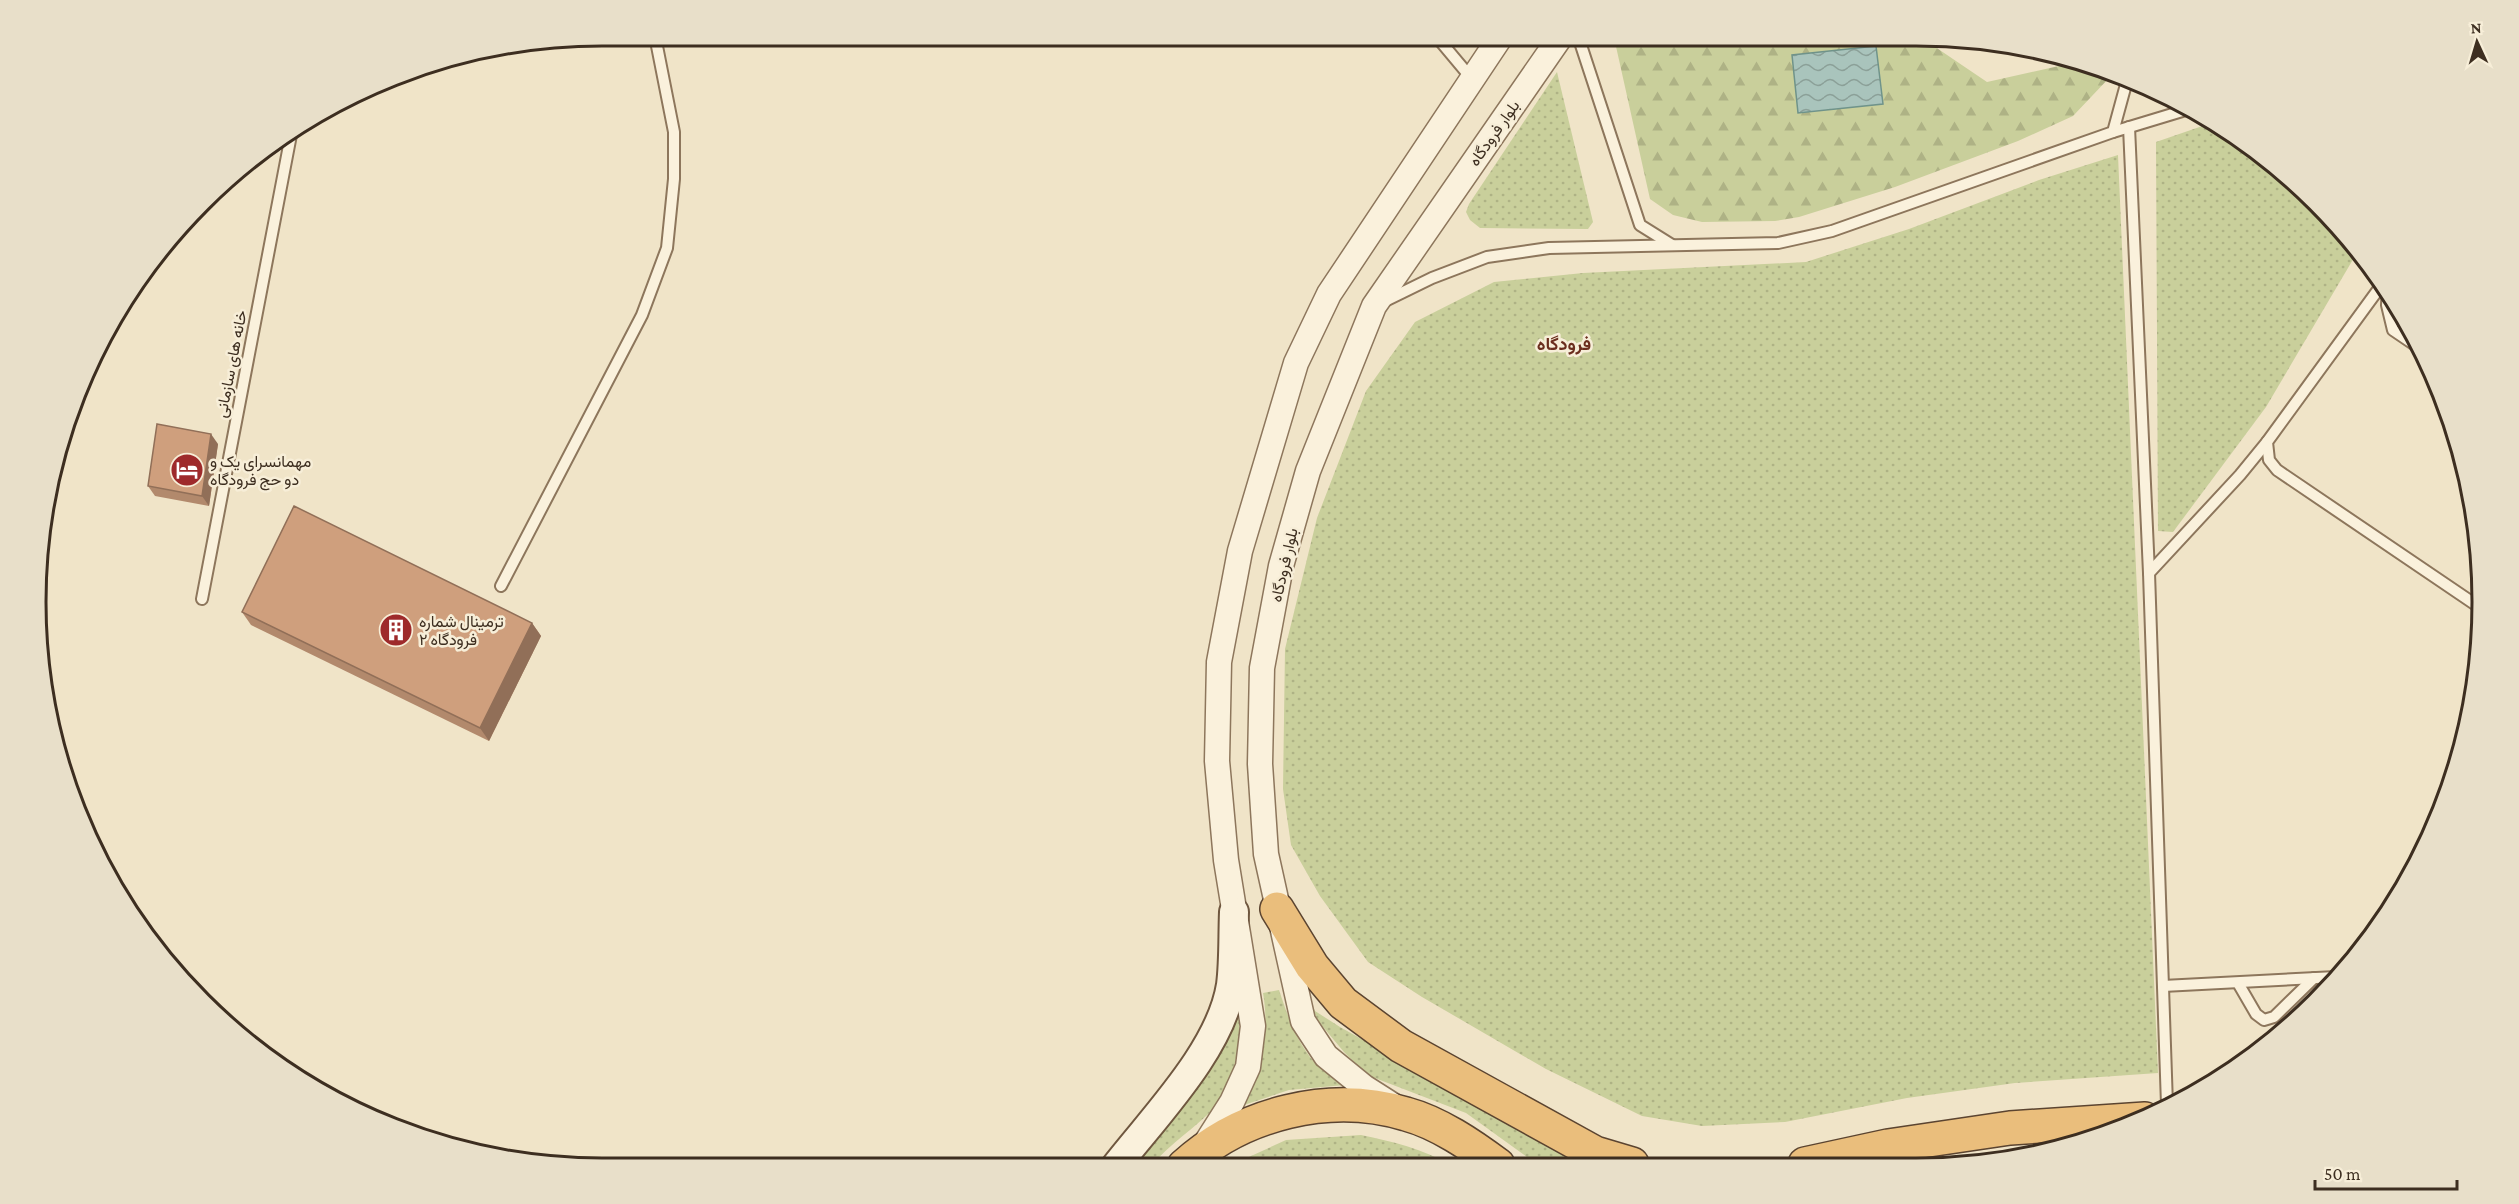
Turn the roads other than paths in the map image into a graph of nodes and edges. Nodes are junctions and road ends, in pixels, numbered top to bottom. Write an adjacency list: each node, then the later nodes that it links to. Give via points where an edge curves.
1 (657, 46): 19 (lane, via 674,132 667,248 642,315)
2 (1444, 46): 6 (lane)
3 (1494, 46): 6 (street)
4 (1554, 46): 14 (street, بلوار فرودگاه)
5 (1581, 46): 12 (lane, via 1640,225)
6 (1472, 80): 23 (street, via 1329,294 1296,363 1240,551 1219,662 1217,750)
7 (2125, 87): 10 (lane)
8 (2178, 112): 9 (lane)
9 (2129, 127): 10 (lane); 18 (lane)
10 (2113, 132): 12 (lane, via 1832,231 1778,243)
11 (290, 142): 20 (lane, خانه های سازمانی)
12 (1672, 245): 14 (lane, via 1549,248 1487,257)
13 (2377, 291): 17 (lane)
14 (1374, 306): 22 (street, بلوار فرودگاه, via 1308,471 1281,566 1262,668 1260,764 1266,854)
15 (2387, 307): 16 (lane, via 2393,330)
16 (2406, 339)
17 (2267, 442): 18 (lane); 21 (lane, via 2269,460 2277,471)
18 (2149, 573): 27 (lane)
19 (501, 586)
20 (202, 599)
21 (2472, 602)
22 (1277, 909): 29 (street, بلوار فرودگاه, via 1303,1021 1326,1056 1364,1087); 34 (highway, via 1312,966 1343,1003 1401,1046 1594,1153)
23 (1234, 912): 31 (main road, via 1231,986 1216,1031 1191,1070); 32 (street, via 1253,1026 1248,1066 1232,1102)
24 (2326, 977): 25 (lane)
25 (2314, 978): 26 (lane); 26 (lane, via 2274,1017 2264,1020 2256,1014)
26 (2238, 983): 27 (lane)
27 (2163, 986): 28 (lane)
28 (2167, 1098)
29 (1407, 1114): 32 (highway, via 1355,1106 1303,1107 1251,1122); 33 (highway, via 1466,1141)
30 (2114, 1121): 35 (highway, via 2010,1128)
31 (1122, 1158)
32 (1193, 1158)
33 (1489, 1158)
34 (1611, 1158)
35 (1833, 1158)

